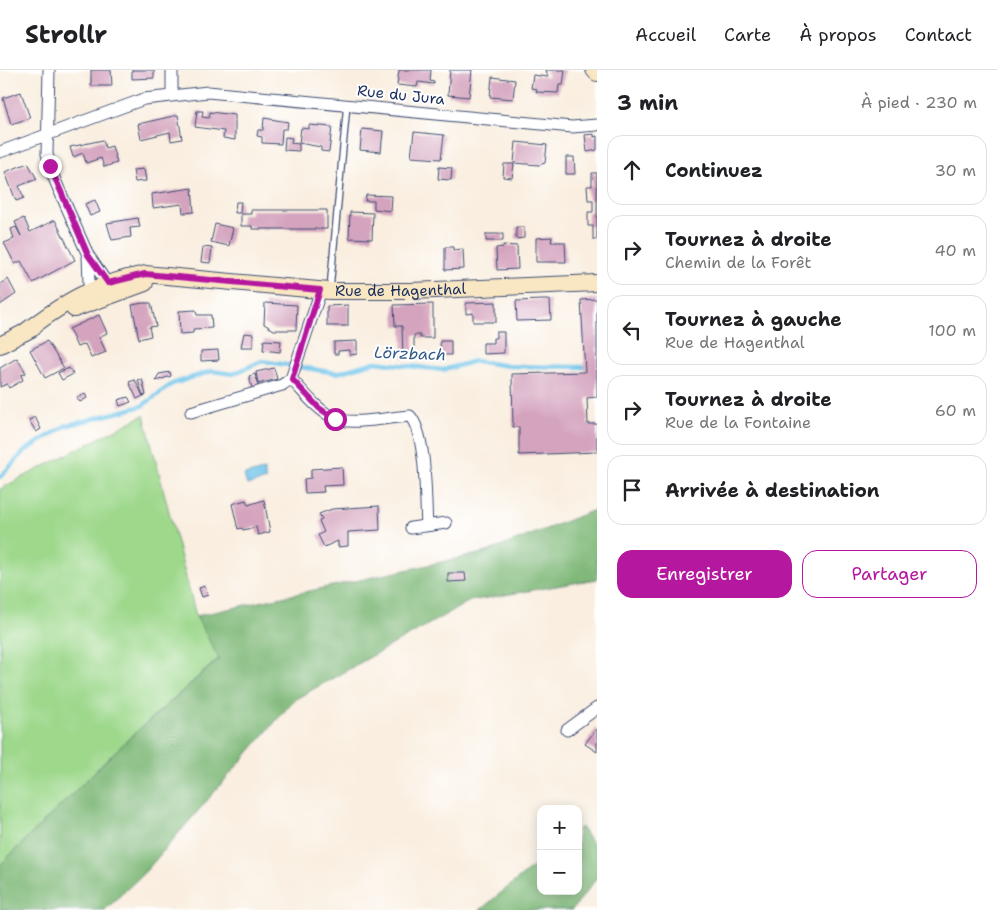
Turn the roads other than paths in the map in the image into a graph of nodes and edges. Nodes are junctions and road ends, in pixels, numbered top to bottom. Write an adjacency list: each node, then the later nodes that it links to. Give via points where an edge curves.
1 (49, 70): 8 (street)
2 (172, 70): 5 (street)
3 (594, 70): 4 (main road)
4 (597, 73)
5 (172, 94): 6 (street, Rue du Jura, via 208,92); 8 (street, Rue du Jura, via 144,99)
6 (347, 104): 7 (street, Rue du Jura, via 572,127); 13 (lane)
7 (597, 125)
8 (48, 133): 9 (street, Rue du Jura); 10 (street, via 47,154 52,172)
9 (0, 152)
10 (88, 255): 12 (street); 14 (street)
11 (597, 283): 13 (main road, Rue de Hagenthal, via 412,291)
12 (110, 288): 13 (main road, Rue de Hagenthal, via 175,277); 14 (main road, Rue de Hagenthal)
13 (325, 291): 16 (street)
14 (92, 294): 15 (main road, Rue de Hagenthal)
15 (0, 345)
16 (292, 379): 17 (street, via 282,385); 19 (street, via 319,408 335,419 359,421 410,416 421,441)
17 (191, 412)
18 (446, 523): 19 (street)
19 (426, 525): 20 (street)
20 (410, 528)
21 (597, 708): 22 (street)
22 (567, 730)

